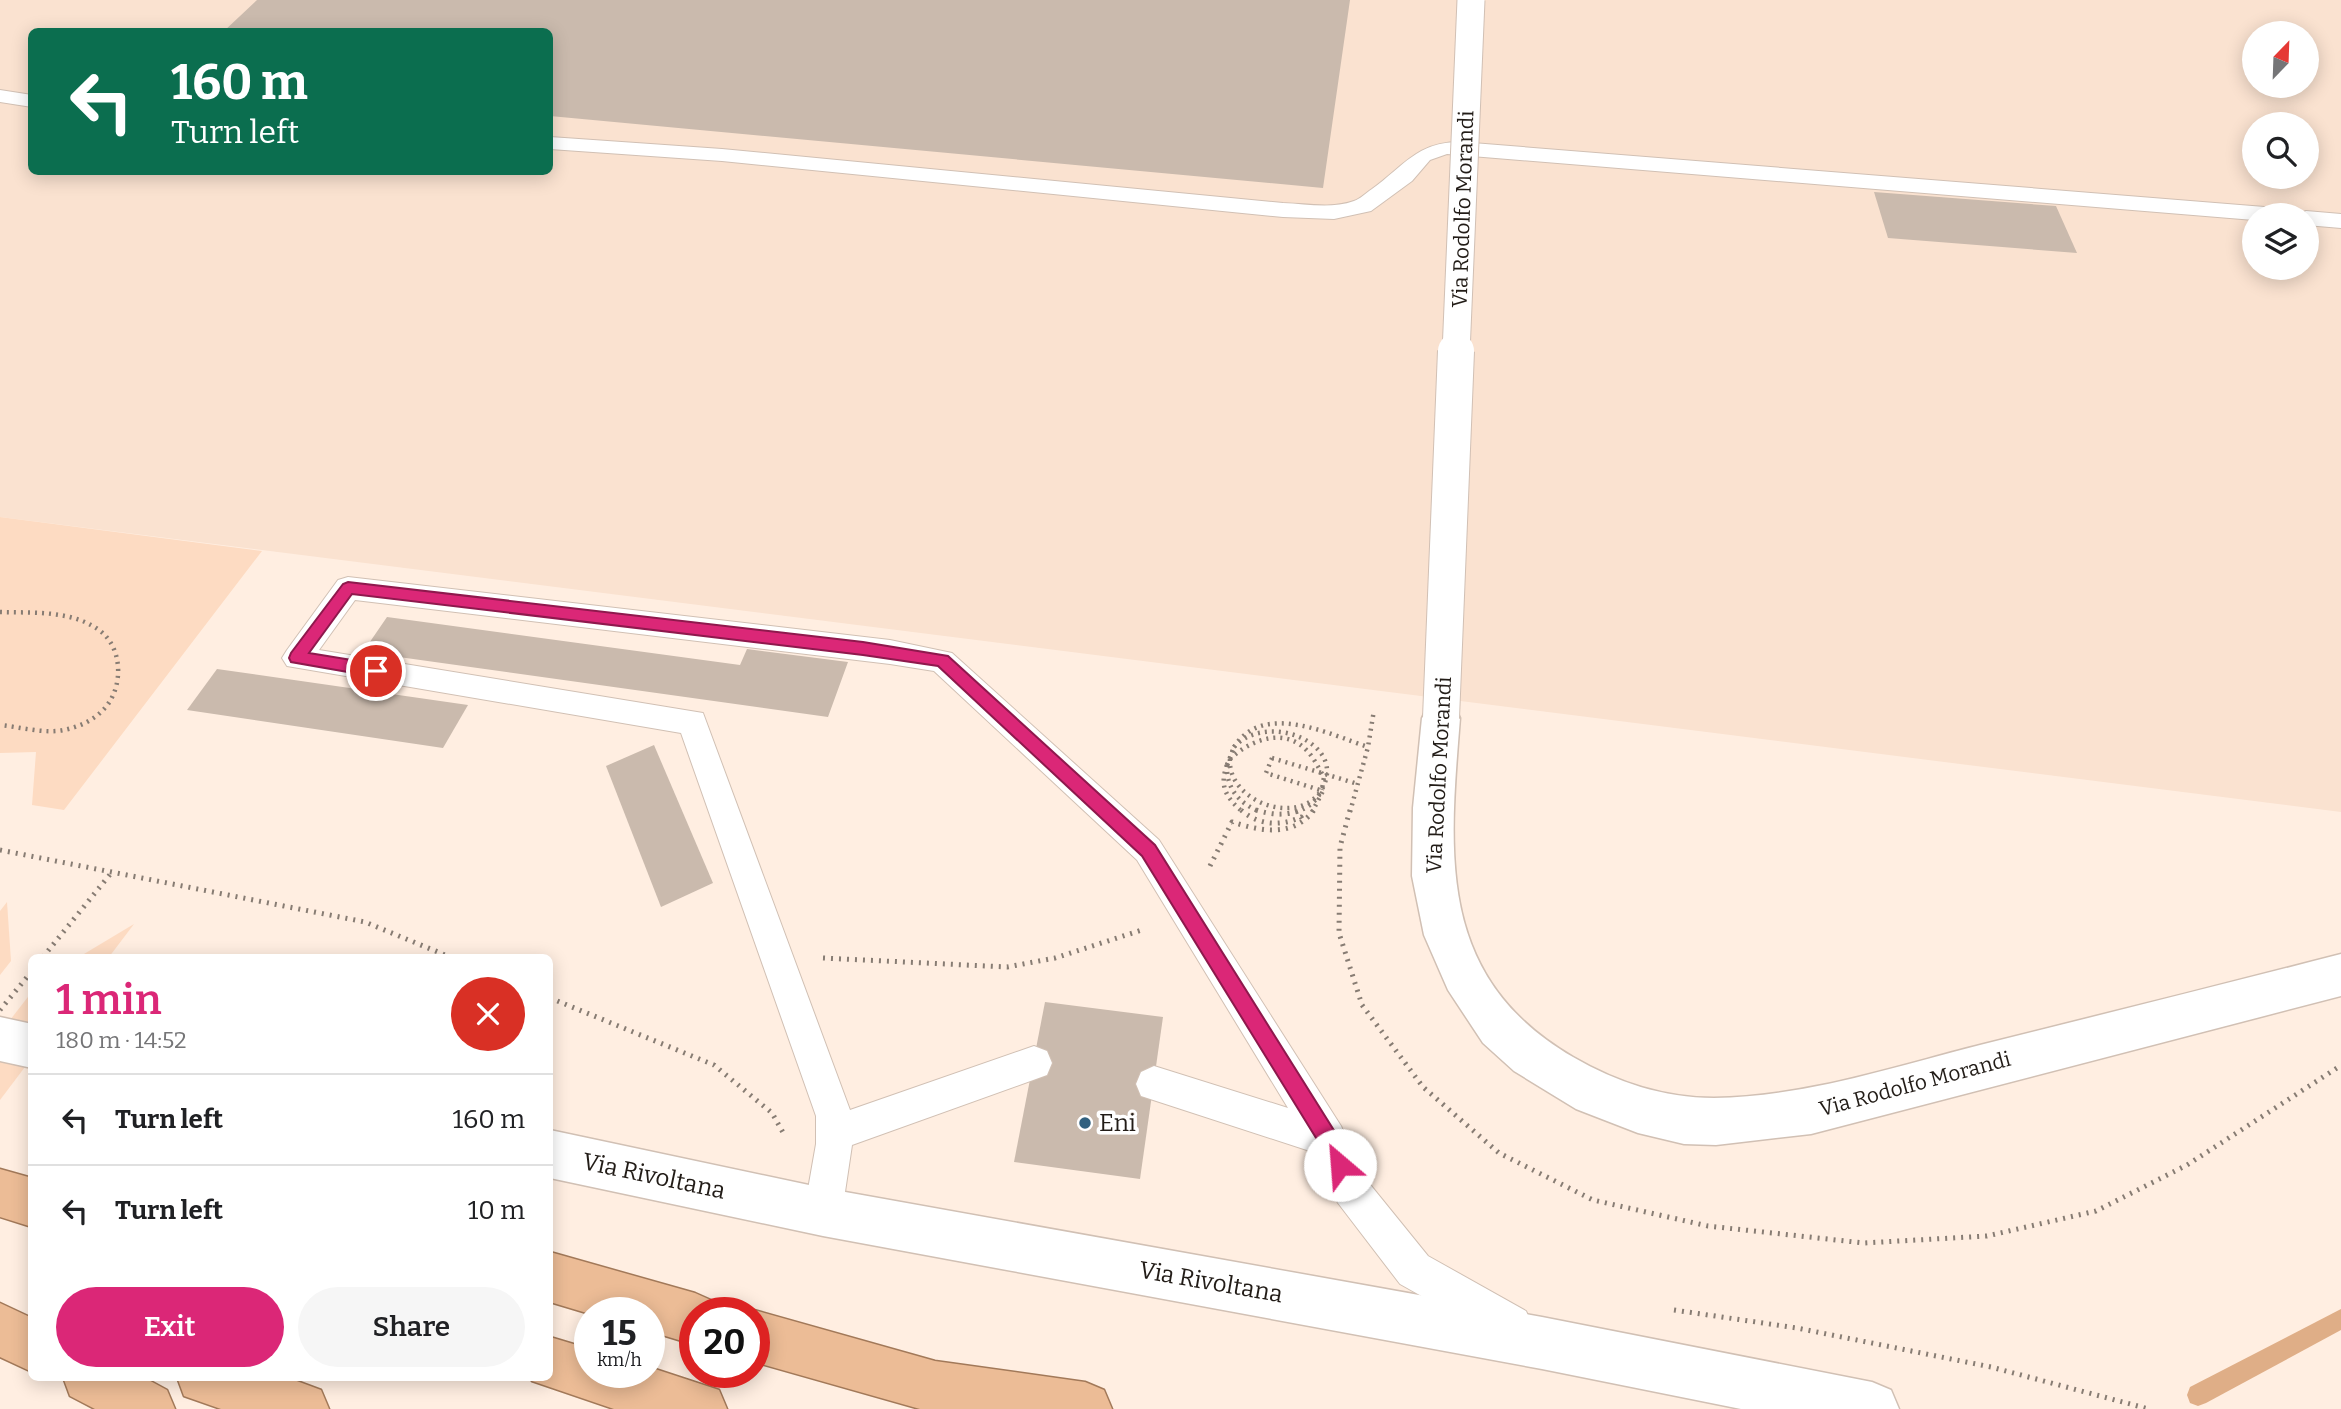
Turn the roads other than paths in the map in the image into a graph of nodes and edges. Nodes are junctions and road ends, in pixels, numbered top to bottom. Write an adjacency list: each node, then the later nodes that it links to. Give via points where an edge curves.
1 (1471, 0): 8 (main road, Via Rodolfo Morandi, bridge, via 1432,864 1445,937 1461,971 1510,1040 1595,1093 1684,1120 1732,1121 1811,1111)
2 (0, 96): 3 (lane)
3 (28, 100)
4 (553, 143): 5 (lane, via 722,155 1283,210 1334,212 1363,206 1423,156 1460,148)
5 (2242, 212)
6 (2319, 219): 7 (lane)
7 (2341, 221)
8 (2341, 975)
9 (0, 1039): 10 (main road)
10 (28, 1045)
11 (1034, 1063): 13 (lane)
12 (1154, 1084): 14 (lane)
13 (835, 1133): 14 (lane, via 832,1110 692,722 297,658 348,588 942,661 1149,850); 20 (lane)
14 (1328, 1139): 27 (lane, via 1352,1190 1414,1270)
15 (553, 1155): 20 (main road, Via Rivoltana)
16 (0, 1175): 17 (highway)
17 (28, 1178)
18 (0, 1194): 19 (highway)
19 (28, 1202)
20 (823, 1212): 27 (main road, Via Rivoltana)
21 (553, 1279): 23 (highway)
22 (0, 1312): 24 (highway)
23 (679, 1314)
24 (28, 1321)
25 (0, 1329): 28 (highway)
26 (770, 1341): 35 (highway, via 935,1387)
27 (1542, 1343): 36 (main road, Via Rivoltana)
28 (28, 1344)
29 (553, 1364): 34 (highway)
30 (96, 1381): 32 (highway)
31 (215, 1381): 33 (highway)
32 (148, 1409)
33 (302, 1409)
34 (700, 1409)
35 (1085, 1409)
36 (1872, 1409)

